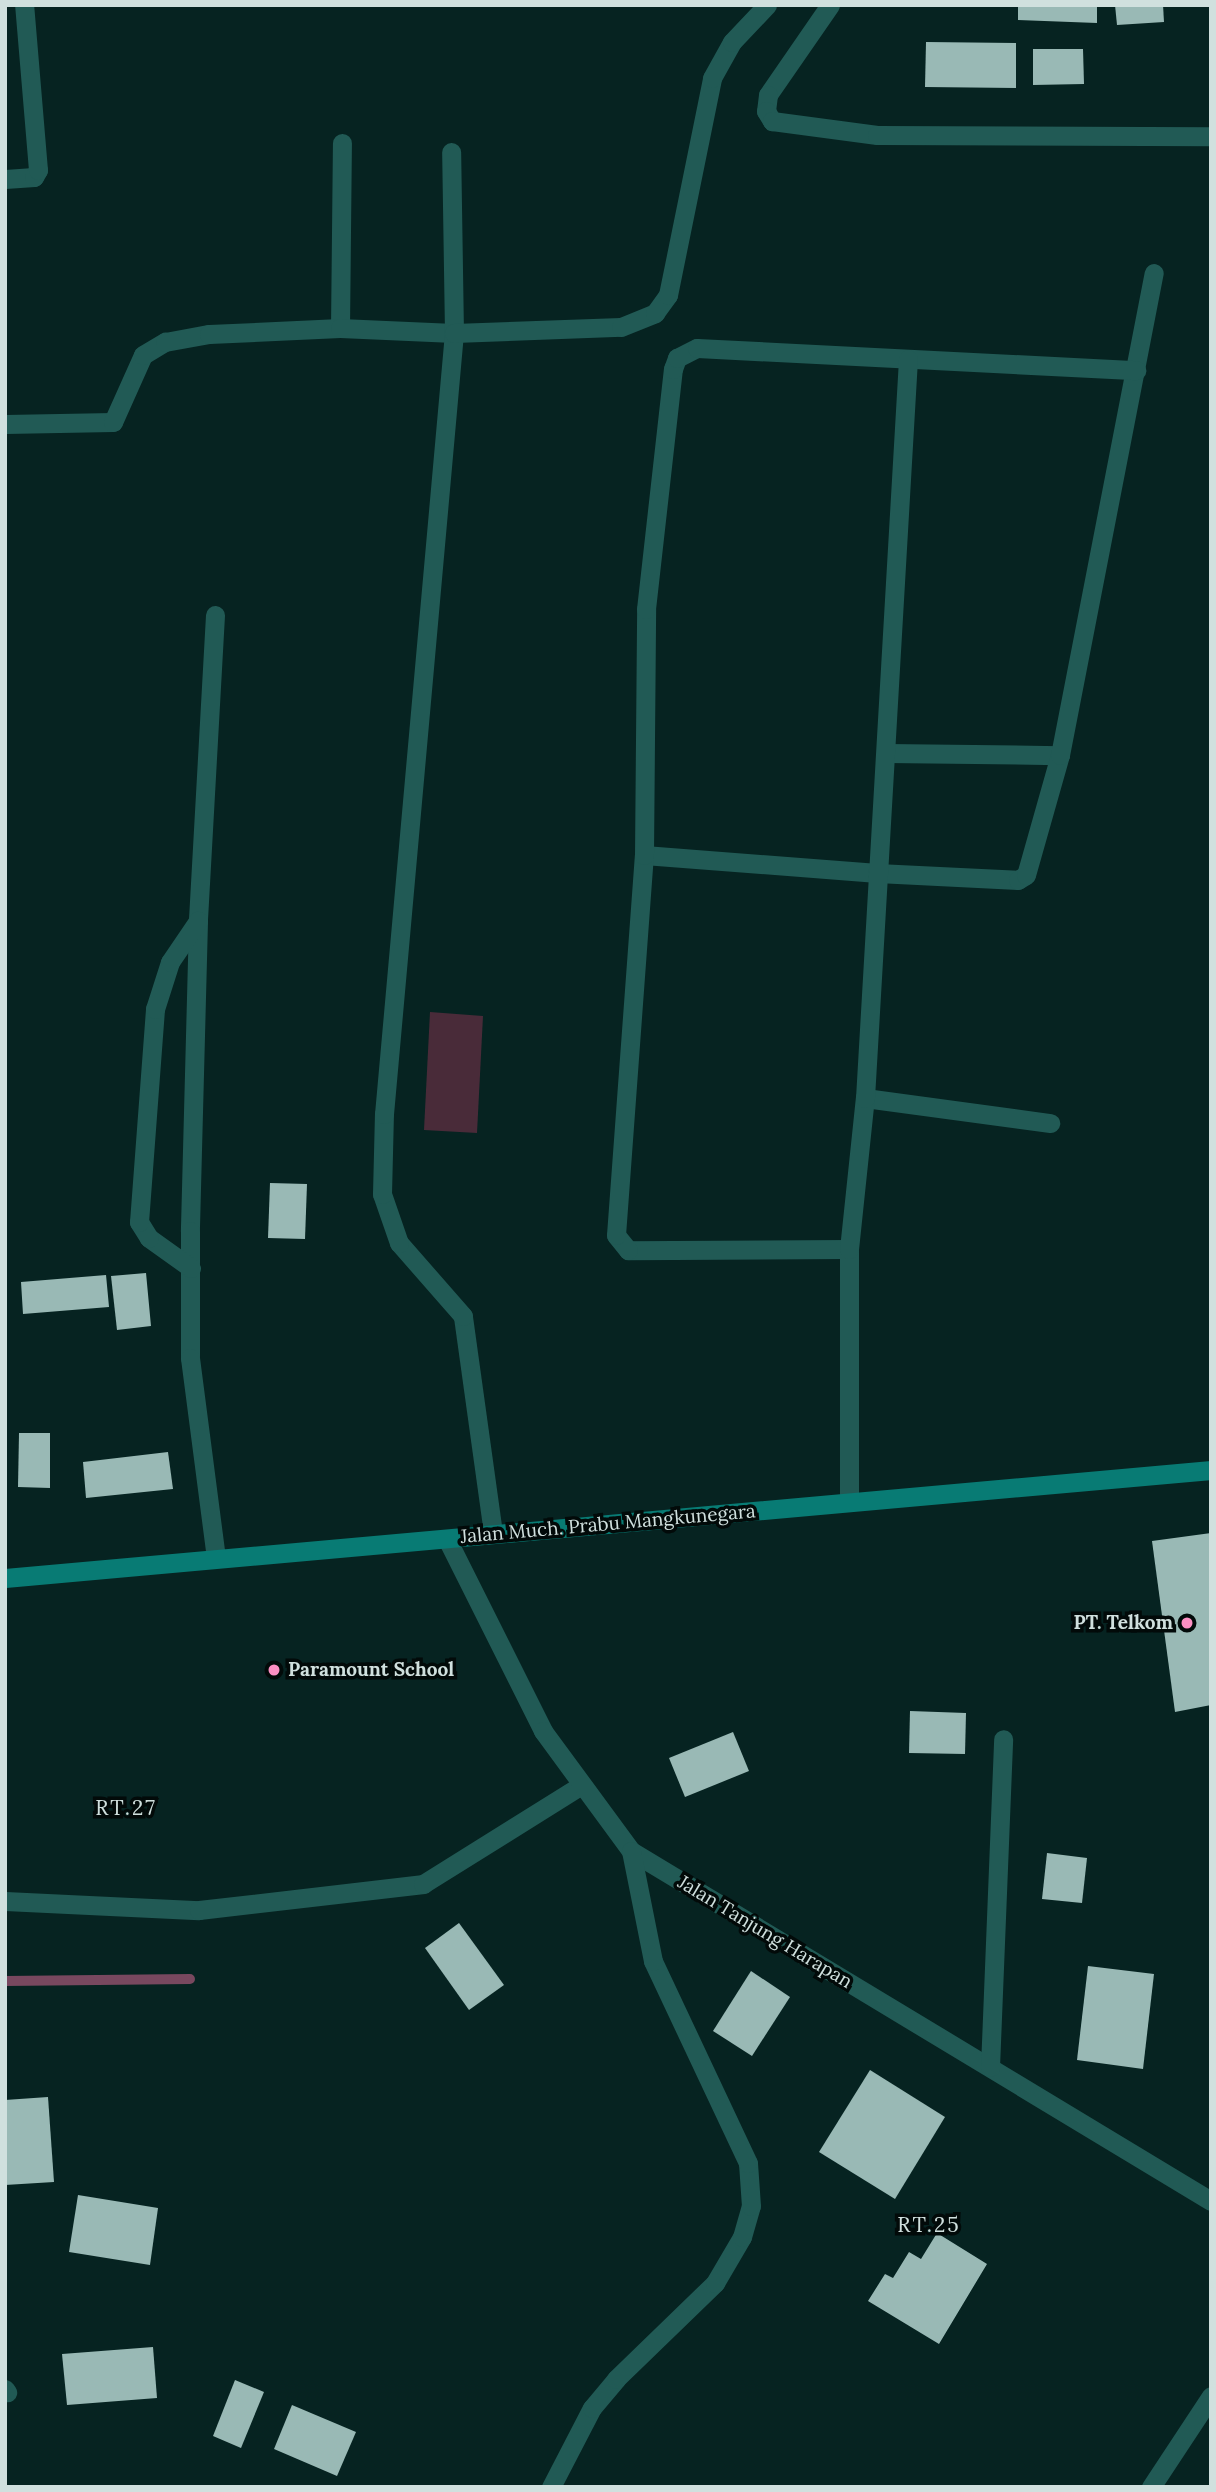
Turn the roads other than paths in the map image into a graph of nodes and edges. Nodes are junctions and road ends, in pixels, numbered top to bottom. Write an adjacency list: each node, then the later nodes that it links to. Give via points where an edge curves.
1 (24, 5): 7 (street, via 38,170 34,177)
2 (767, 5): 10 (street, via 732,42 712,78 668,295 655,313 621,327)
3 (830, 5): 4 (street, via 768,95 766,111 772,121 877,135)
4 (1211, 136)
5 (342, 143): 9 (street)
6 (451, 152): 10 (street)
7 (5, 179)
8 (1154, 273): 12 (street)
9 (340, 328): 10 (street); 13 (street, via 209,334 164,342 143,355 116,421)
10 (454, 333): 26 (street, via 384,1114 382,1194 399,1243 463,1316)
11 (908, 359): 12 (street); 15 (street); 17 (street, via 697,348 677,358 670,383 646,609)
12 (1136, 370): 16 (street)
13 (5, 424)
14 (215, 615): 19 (street)
15 (886, 753): 16 (street); 18 (street)
16 (1060, 755): 18 (street, via 1027,875 1018,880)
17 (644, 855): 18 (street); 22 (street, via 618,1241 628,1250)
18 (877, 873): 20 (street)
19 (198, 921): 23 (street); 23 (street, via 170,962 155,1009 139,1222 149,1238)
20 (865, 1098): 21 (street); 22 (street)
21 (1050, 1122)
22 (849, 1249): 25 (street)
23 (191, 1268): 28 (street, via 190,1358)
24 (1211, 1470): 25 (main road, Jalan Much. Prabu Mangkunegara)
25 (849, 1502): 26 (main road, Jalan Much. Prabu Mangkunegara)
26 (493, 1533): 27 (main road, Jalan Much. Prabu Mangkunegara)
27 (447, 1539): 28 (main road, Jalan Much. Prabu Mangkunegara); 31 (street, Jalan Tanjung Harapan, via 543,1731)
28 (216, 1558): 29 (main road, Jalan Much. Prabu Mangkunegara)
29 (5, 1578)
30 (1003, 1739): 34 (street)
31 (580, 1786): 32 (street, Jalan Tanjung Harapan); 33 (street, via 423,1884 199,1910)
32 (631, 1851): 34 (street, Jalan Tanjung Harapan); 37 (street, via 653,1961 748,2163 751,2206 742,2237 715,2283 592,2408)
33 (5, 1901)
34 (990, 2067): 35 (street, Jalan Tanjung Harapan)
35 (1211, 2201)
36 (1211, 2396): 38 (street)
37 (551, 2487)
38 (1151, 2487)

